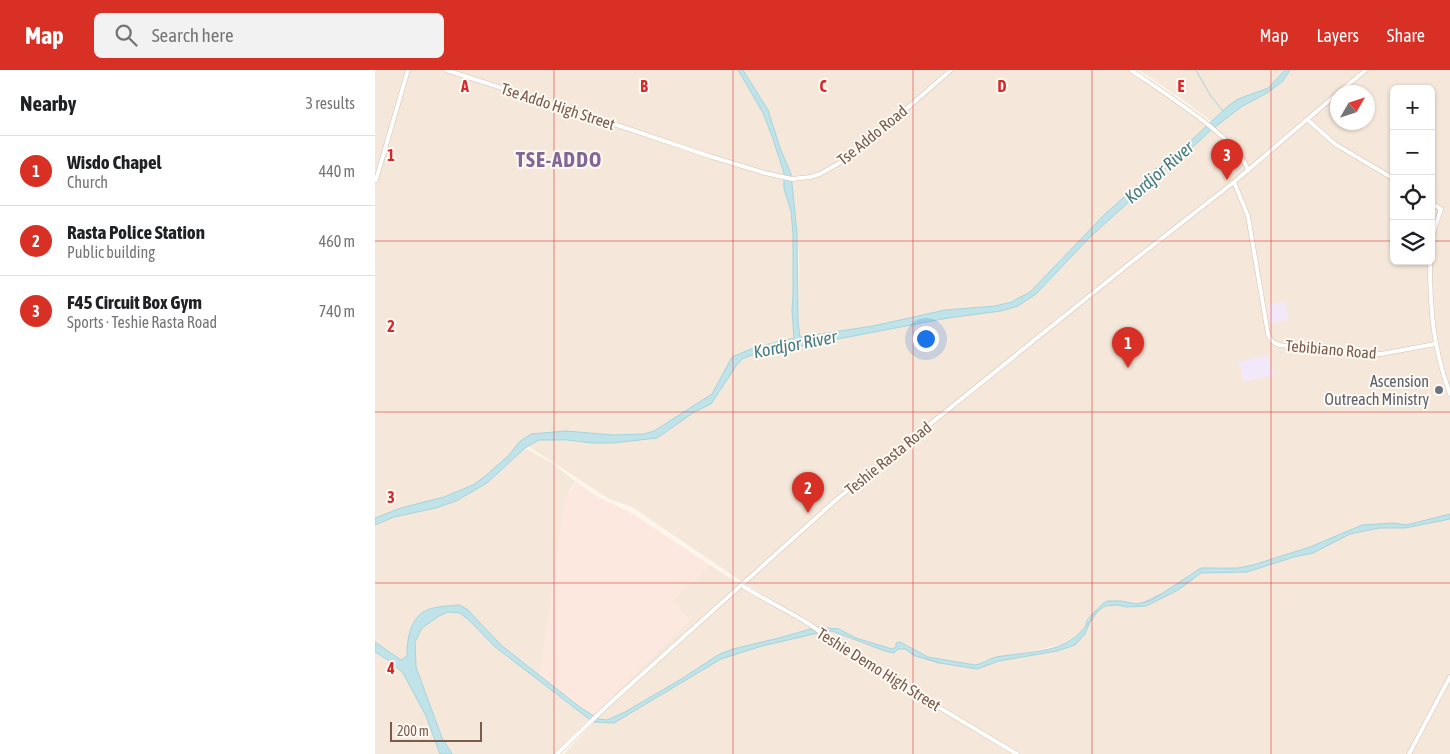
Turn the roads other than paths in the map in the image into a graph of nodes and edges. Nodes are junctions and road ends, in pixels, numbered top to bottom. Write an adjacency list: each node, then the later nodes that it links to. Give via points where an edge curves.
1 (408, 70): 12 (street)
2 (446, 70): 11 (street, Tse Addo High Street)
3 (951, 70): 11 (street, Tse Addo Road, via 841,162 810,177)
4 (1131, 70): 9 (street, via 1222,137 1242,159)
5 (1366, 70): 6 (street, Teshie Rasta Road)
6 (1348, 85)
7 (1330, 101): 8 (street, Teshie Rasta Road)
8 (1308, 120): 9 (street, Teshie Rasta Road); 10 (street, via 1335,144)
9 (1247, 171): 13 (street, Teshie Rasta Road)
10 (1390, 177)
11 (784, 178)
12 (376, 179)
13 (1234, 182): 17 (street, Tebibiano Road, via 1248,216 1268,334 1273,342 1365,354); 19 (street, Teshie Rasta Road, via 882,462)
14 (1435, 205): 15 (street, via 1441,209)
15 (1435, 227)
16 (1430, 265): 17 (street)
17 (1435, 344): 18 (street)
18 (1450, 394)
19 (741, 585): 21 (street, Teshie Rasta Road); 22 (street, Teshie Demo High Street)
20 (1450, 677): 23 (street)
21 (557, 754)
22 (1017, 754)
23 (1409, 754)

